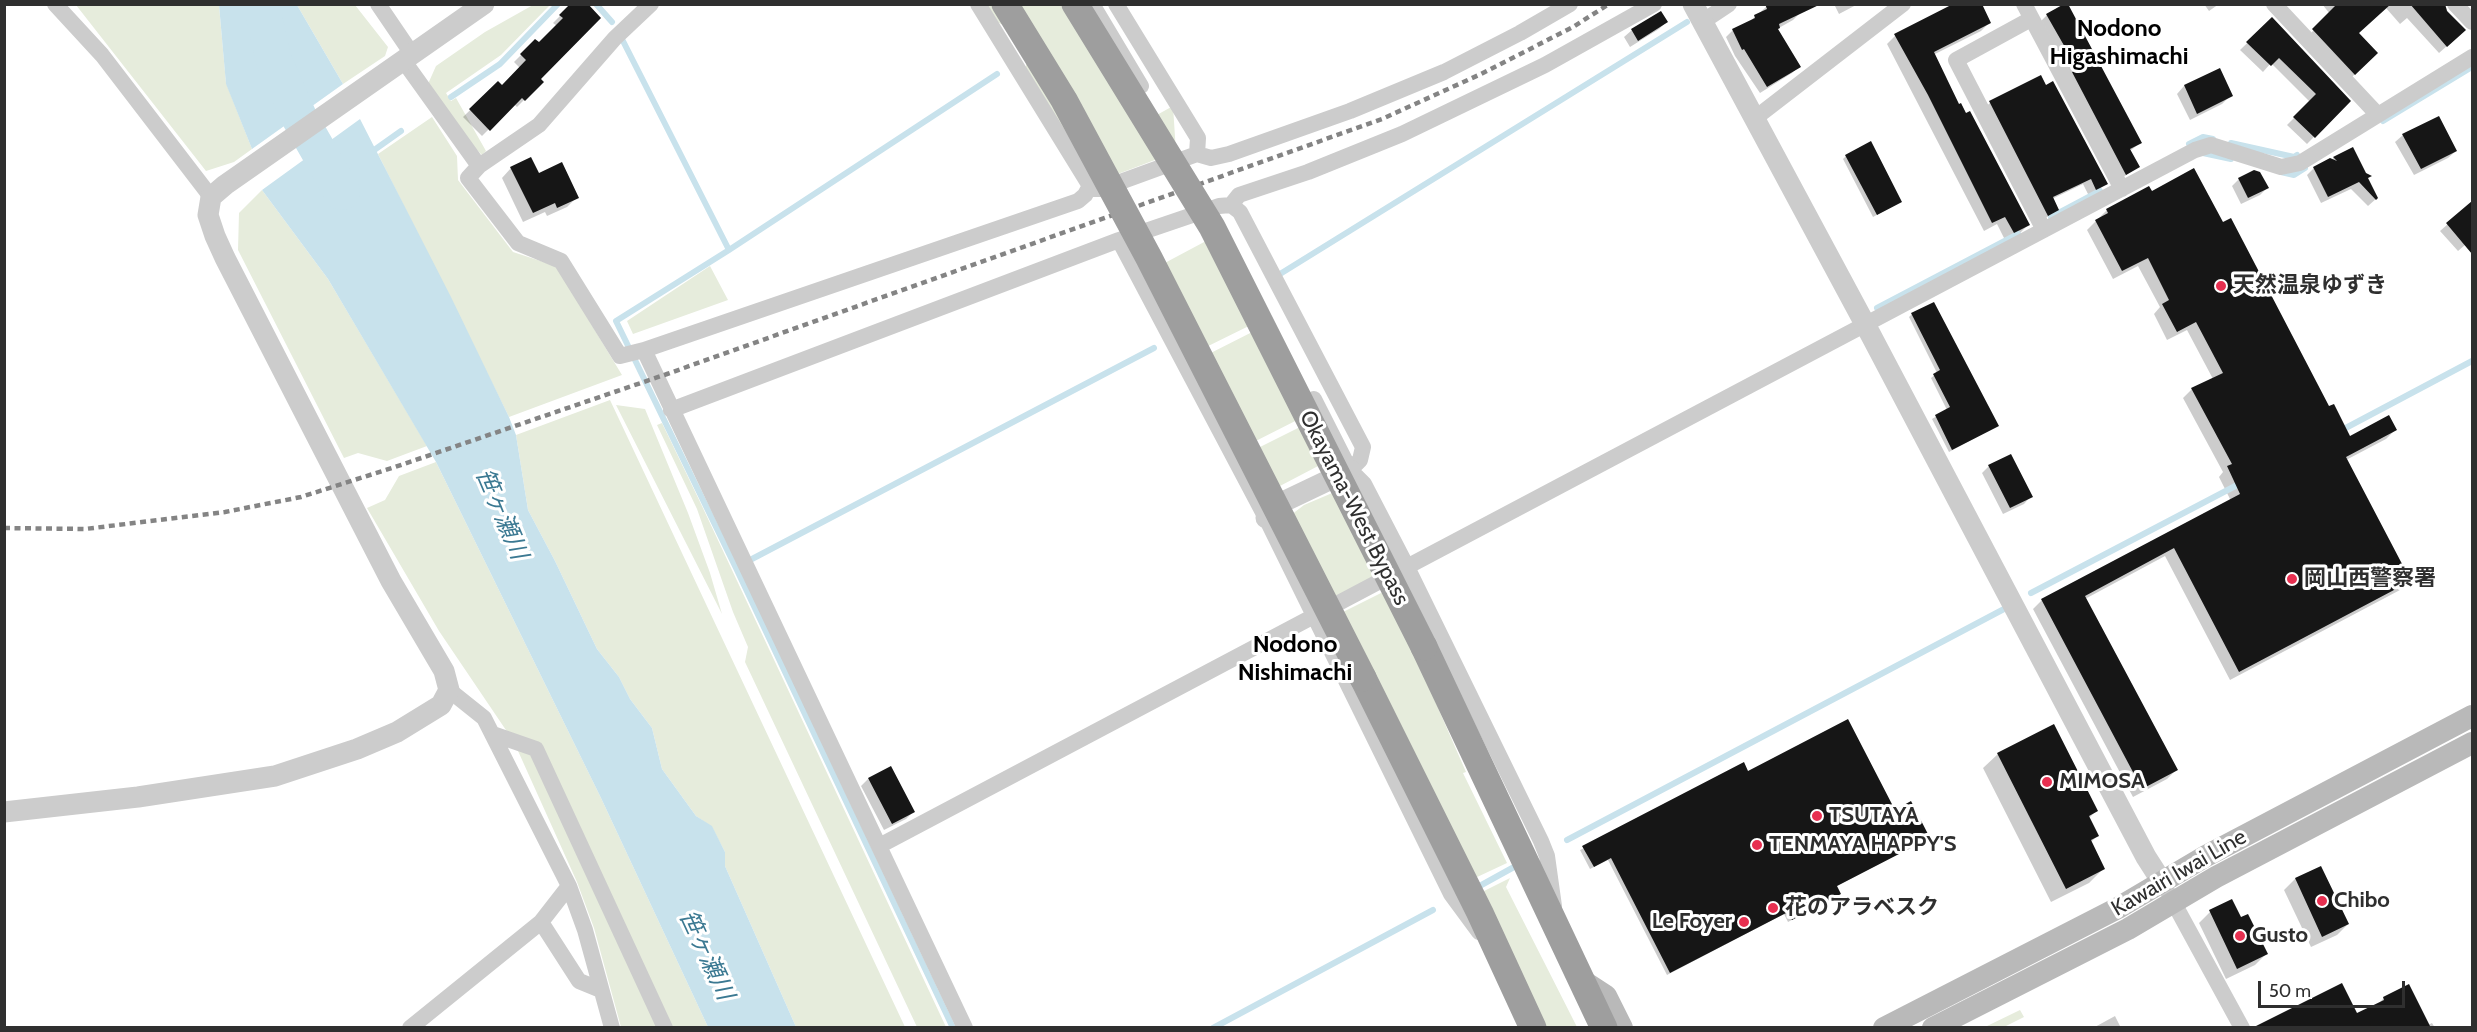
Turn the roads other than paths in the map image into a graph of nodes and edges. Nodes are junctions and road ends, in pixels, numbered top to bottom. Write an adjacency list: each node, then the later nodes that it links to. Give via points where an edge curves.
1 (55, 4): 20 (street)
2 (69, 4): 20 (street)
3 (378, 4): 22 (street)
4 (484, 4): 22 (street)
5 (651, 4): 27 (street, via 615,38 539,125)
6 (978, 4): 28 (street)
7 (1005, 4): 53 (highway, bridge, via 1064,100 1149,258)
8 (1075, 4): 52 (highway, Okayama-West Bypass, bridge, via 1212,227 1424,647)
9 (1092, 4): 23 (street)
10 (1116, 4): 26 (street, via 1198,138)
11 (1570, 4): 26 (street, via 1444,72 1350,111 1229,154 1211,158)
12 (1654, 4): 31 (street, via 1545,65 1402,134 1239,195)
13 (1729, 4): 18 (street)
14 (1903, 4): 25 (street)
15 (2274, 4): 24 (street)
16 (2455, 4): 19 (street)
17 (2027, 12): 29 (street); 32 (street, via 1956,60)
18 (1698, 13): 25 (street)
19 (2472, 22)
20 (102, 55): 30 (street)
21 (2472, 57): 24 (street)
22 (403, 60): 27 (street); 30 (street)
23 (1158, 114)
24 (2378, 115): 29 (street, via 2300,163 2281,167 2211,145)
25 (1754, 119): 35 (street)
26 (1197, 154): 28 (street, via 1101,189)
27 (479, 166): 36 (street, via 468,178 518,243 561,261 620,356)
28 (1090, 186): 36 (street, via 1078,201)
29 (2122, 189): 32 (street)
30 (218, 191): 42 (street, via 208,215 214,236 391,581 444,671)
31 (1231, 205): 33 (street, via 1208,209); 38 (street, via 1240,212 1256,241 1363,447 1360,460)
32 (2044, 230): 35 (street)
33 (1119, 240): 37 (street); 39 (street)
34 (1244, 262): 38 (street)
35 (1865, 324): 40 (street); 48 (street)
36 (636, 352): 37 (street)
37 (671, 410): 47 (street)
38 (1350, 470): 39 (street, via 1286,501); 40 (street, via 1364,484)
39 (1266, 518): 41 (street)
40 (1407, 567): 41 (street); 52 (street, via 1541,841 1550,870)
41 (1316, 616): 47 (street); 53 (street, via 1451,894)
42 (449, 690): 44 (street, via 484,718); 46 (street, via 441,705 397,732 275,776)
43 (2472, 716): 48 (main road, Kawairi Iwai Line)
44 (493, 734): 49 (street); 59 (street, via 536,749)
45 (2472, 743): 50 (main road, Kawairi Iwai Line)
46 (4, 812)
47 (881, 845): 60 (street)
48 (2162, 882): 50 (street); 63 (main road, Kawairi Iwai Line)
49 (569, 886): 51 (street); 55 (street)
50 (2174, 902): 64 (main road, Kawairi Iwai Line); 65 (street)
51 (541, 922): 55 (street, via 579,981); 57 (street)
52 (1557, 928): 54 (highway, Okayama-West Bypass)
53 (1504, 964): 56 (highway)
54 (1583, 981): 61 (highway, Okayama-West Bypass); 62 (main road, via 1606,996)
55 (601, 990): 58 (street)
56 (1528, 1021)
57 (410, 1028)
58 (612, 1028)
59 (665, 1028)
60 (966, 1028)
61 (1604, 1028)
62 (1622, 1028)
63 (1884, 1028)
64 (1933, 1028)
65 (2242, 1028)

